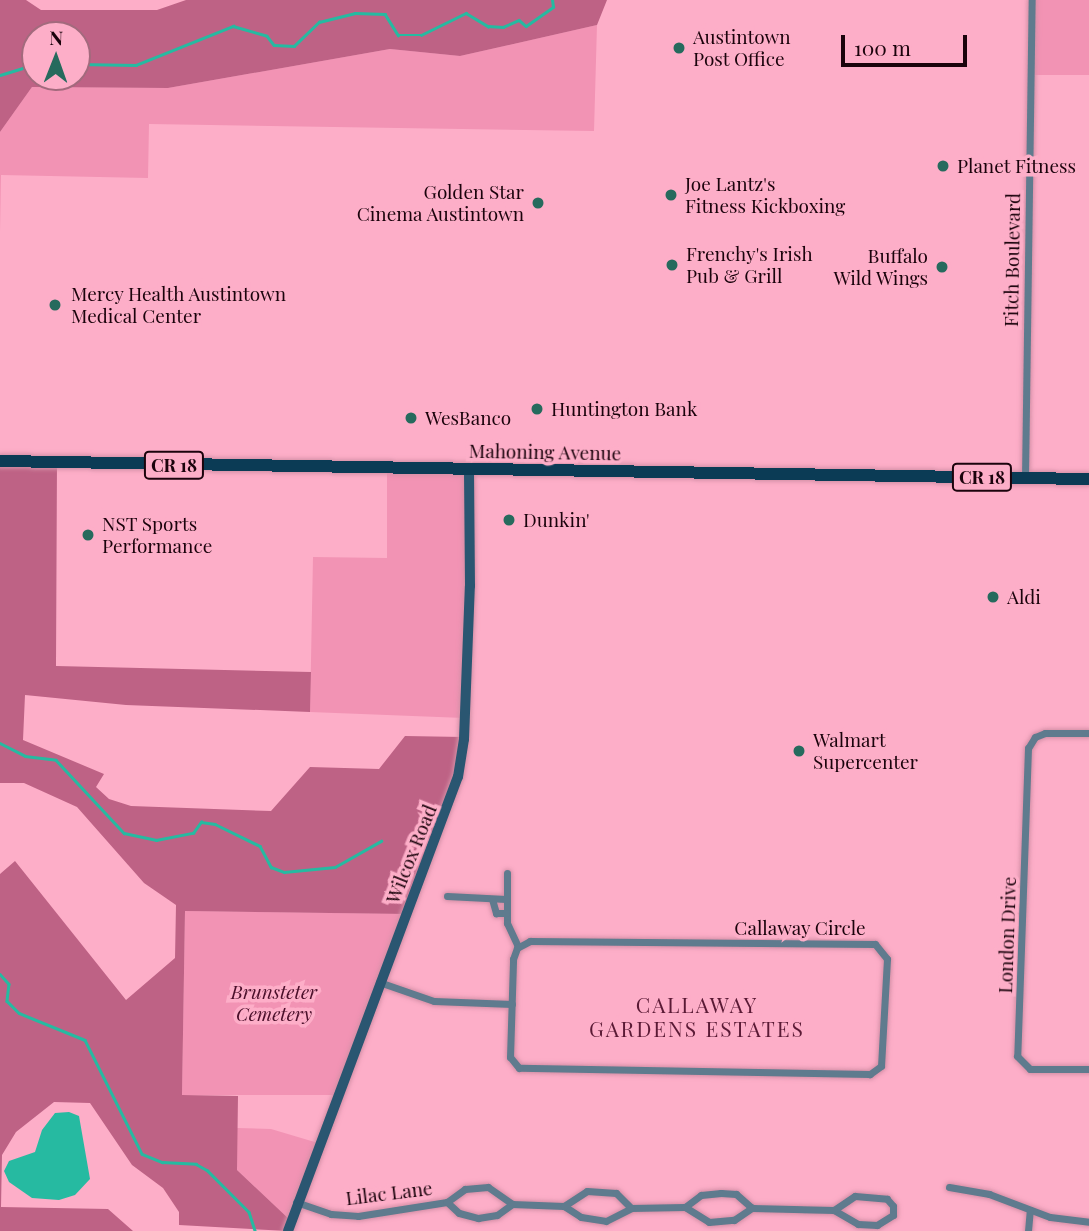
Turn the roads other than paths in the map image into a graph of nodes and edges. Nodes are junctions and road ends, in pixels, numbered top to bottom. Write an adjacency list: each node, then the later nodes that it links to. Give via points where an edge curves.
1 (1032, 0): 4 (street, Fitch Boulevard)
2 (0, 461): 3 (main road, Mahoning Avenue / CR 18)
3 (469, 470): 4 (main road, Mahoning Avenue / CR 18); 13 (street, Wilcox Road, via 470,586 461,758 453,794)
4 (1025, 478): 5 (main road, Mahoning Avenue / CR 18)
5 (1089, 479)
6 (1089, 733): 15 (street, London Drive, via 1045,733 1035,737 1028,748 1017,1056 1030,1069)
7 (508, 873): 10 (street)
8 (447, 896): 9 (street)
9 (492, 899): 10 (street); 11 (street, via 496,913)
10 (506, 899): 11 (street)
11 (506, 913): 12 (street)
12 (518, 947): 14 (street, Callaway Circle, via 513,959); 14 (street, Callaway Circle, via 530,941 875,944 887,959 883,1061 870,1074 523,1069 510,1057)
13 (379, 982): 14 (street, via 434,1001); 17 (street, Wilcox Road)
14 (512, 1004)
15 (1089, 1069)
16 (948, 1187): 25 (street, via 989,1194)
17 (296, 1202): 18 (street, Lilac Lane, via 331,1214 358,1216); 27 (street, Wilcox Road)
18 (447, 1202): 19 (street, Lilac Lane, via 459,1213 478,1218 497,1215); 19 (street, Lilac Lane, via 465,1189 488,1187)
19 (512, 1204): 20 (street, Lilac Lane)
20 (564, 1206): 22 (street, Lilac Lane, via 581,1217 606,1221); 22 (street, Lilac Lane, via 582,1192 599,1191 616,1193)
21 (685, 1207): 22 (street, Lilac Lane); 23 (street, Lilac Lane, via 709,1222 734,1220); 23 (street, Lilac Lane, via 701,1195 721,1193 736,1194)
22 (631, 1208)
23 (752, 1208): 24 (street, Lilac Lane)
24 (834, 1210): 24 (street, Lilac Lane, via 852,1222 871,1225 885,1223 894,1210 887,1199 862,1196)
25 (1030, 1210): 26 (street); 28 (street)
26 (1089, 1222)
27 (288, 1231)
28 (1028, 1231)

